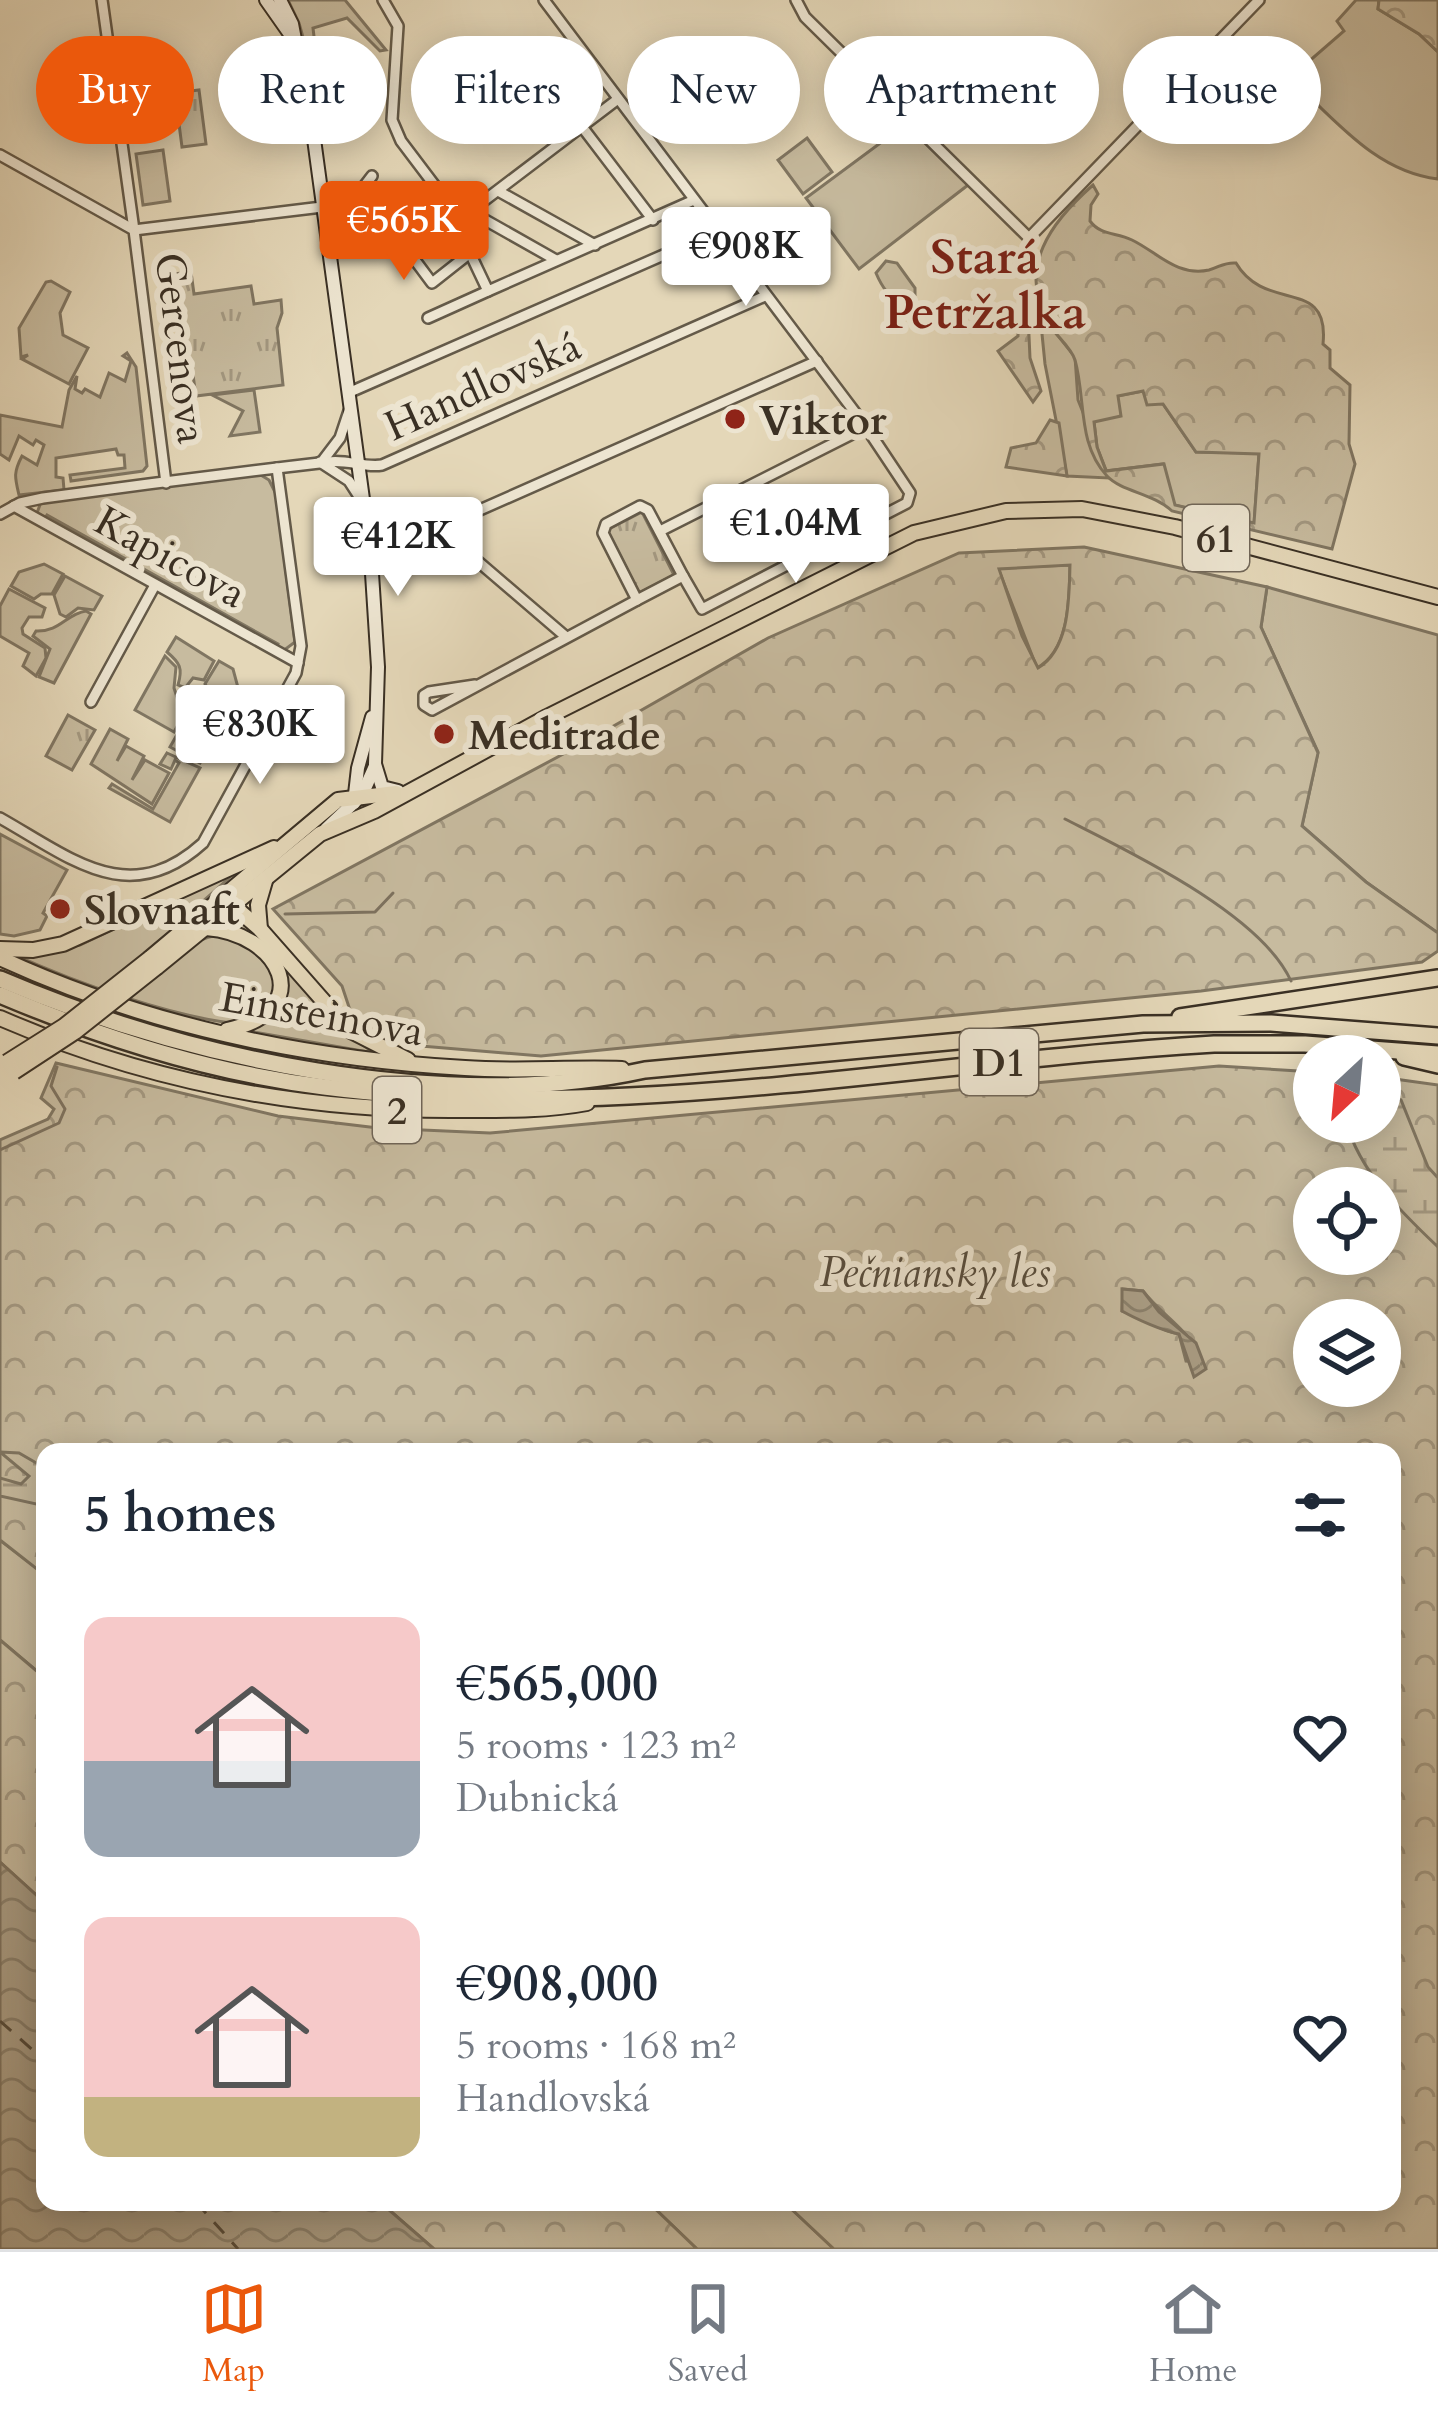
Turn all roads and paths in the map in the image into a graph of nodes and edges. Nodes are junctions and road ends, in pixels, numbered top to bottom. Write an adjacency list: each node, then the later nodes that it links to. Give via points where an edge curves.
1 (102, 0): 23 (street)
2 (266, 0): 8 (street)
3 (280, 0): 9 (street)
4 (383, 0): 21 (street, via 398,26 392,120)
5 (544, 0): 10 (street)
6 (791, 0): 7 (street, via 1029,238)
7 (1259, 0)
8 (291, 36)
9 (292, 36)
10 (618, 98): 11 (street); 18 (street)
11 (603, 111)
12 (313, 144): 19 (street)
13 (562, 144): 17 (street)
14 (595, 144): 22 (street)
15 (0, 155): 23 (street, Gercenova)
16 (372, 176): 26 (street, via 362,189 432,283)
17 (500, 192): 20 (street); 25 (street)
18 (694, 200): 22 (street); 24 (street)
19 (322, 207): 23 (street); 32 (street)
20 (471, 212): 21 (street); 27 (street)
21 (460, 219): 26 (street)
22 (653, 220): 25 (street)
23 (134, 230): 37 (street, Gercenova)
24 (716, 232): 29 (street); 32 (street)
25 (595, 245): 27 (street)
26 (470, 253): 28 (street)
27 (556, 260): 28 (street)
28 (488, 291): 30 (street)
29 (765, 296): 31 (street); 35 (street, Handlovská, via 382,465)
30 (428, 318)
31 (818, 361): 33 (street); 41 (street)
32 (348, 400): 34 (street, via 340,438); 35 (street)
33 (866, 427): 42 (street); 44 (street, via 910,493 908,503 703,609)
34 (320, 462): 35 (street, Handlovská); 36 (street, Handlovská); 39 (street, via 349,481)
35 (356, 463): 39 (street)
36 (277, 468): 37 (street, Handlovská); 49 (street)
37 (166, 483): 38 (street, Handlovská)
38 (14, 506): 40 (street, Handlovská); 45 (street, Kapicova)
39 (363, 506): 43 (street)
40 (0, 514)
41 (439, 529): 43 (street); 48 (street)
42 (660, 531): 44 (street); 47 (street, via 640,506 605,524)
43 (371, 558): 51 (street)
44 (682, 577): 47 (street)
45 (155, 585): 49 (street, Kapicova); 52 (street)
46 (1438, 597): 55 (main road, 61, via 1123,515 1059,508 990,513 861,556)
47 (637, 599): 48 (street)
48 (565, 636): 50 (street)
49 (298, 663): 58 (street, via 208,836 181,863 148,875 106,874)
50 (475, 685): 50 (street, via 432,710 424,705 429,692)
51 (377, 695): 53 (street); 54 (street)
52 (91, 702)
53 (375, 764): 55 (street, via 383,789); 56 (street)
54 (358, 768): 56 (street); 57 (street)
55 (395, 797): 56 (main road, 61); 59 (main road, 61)
56 (357, 798): 57 (main road, 61); 59 (street)
57 (338, 800): 60 (main road, 61)
58 (0, 818)
59 (320, 834): 61 (main road, 61)
60 (290, 841): 62 (main road, 61); 66 (main road, 2, via 80,938)
61 (265, 880): 63 (main road, 61); 65 (main road)
62 (214, 904): 63 (main road); 67 (main road, 61)
63 (235, 904): 64 (main road, 61); 65 (main road, 2)
64 (206, 928): 67 (main road, 61); 73 (main road, via 251,939 280,983 264,1018)
65 (260, 929): 79 (main road, 2, via 349,1030)
66 (0, 953): 73 (main road, Einsteinova / 2, via 100,997)
67 (153, 963): 81 (main road, 61, bridge, via 75,1032)
68 (1438, 977): 72 (highway)
69 (0, 979): 82 (highway, D1, via 142,1032 322,1072 519,1083)
70 (0, 995): 83 (highway, D1, via 170,1056 286,1081 426,1096)
71 (0, 1018): 83 (main road, Einsteinova / 2, via 156,1072 278,1098 446,1111)
72 (1143, 1024): 74 (highway, via 1301,1024); 82 (highway, D1)
73 (219, 1032): 79 (main road, Einsteinova / 2)
74 (1438, 1036)
75 (1293, 1044): 83 (highway, D1, via 1181,1046)
76 (1401, 1052): 77 (highway)
77 (1438, 1054)
78 (1401, 1055): 80 (highway)
79 (418, 1065): 82 (main road, Einsteinova / 2)
80 (1438, 1065)
81 (5, 1070)
82 (645, 1070)
83 (610, 1098)

